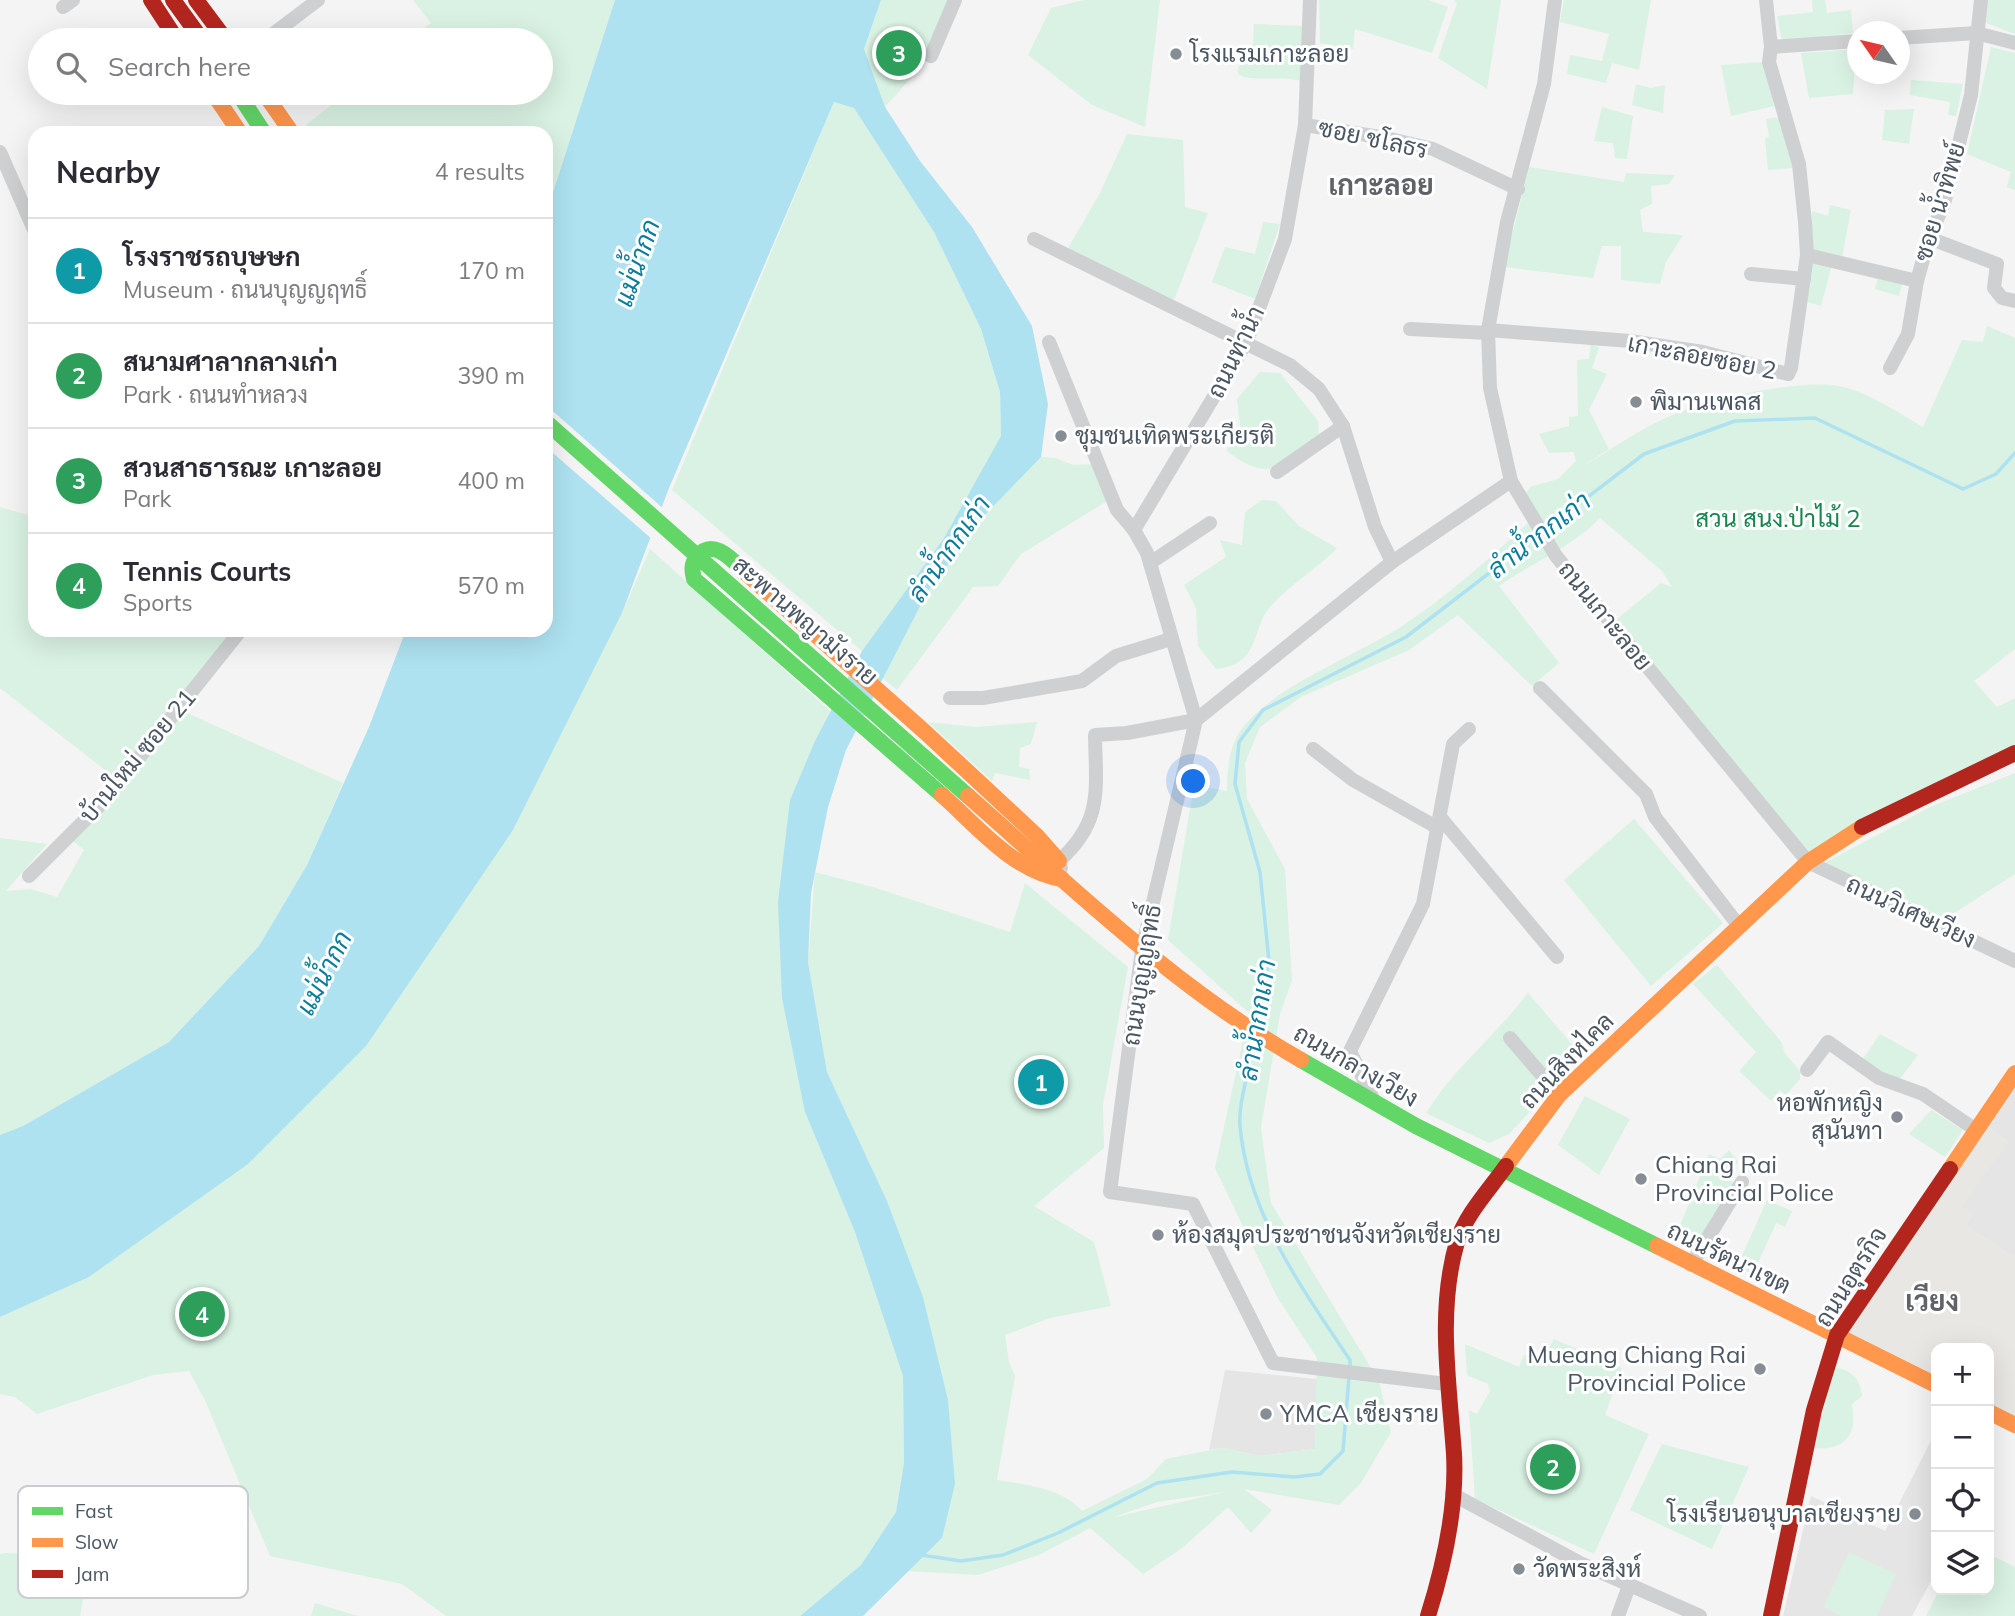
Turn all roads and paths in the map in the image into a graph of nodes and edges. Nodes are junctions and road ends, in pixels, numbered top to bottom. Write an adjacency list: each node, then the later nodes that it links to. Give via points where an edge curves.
1 (151, 0): 10 (main road)
2 (173, 0): 11 (main road)
3 (196, 0): 12 (main road)
4 (318, 0): 13 (street)
5 (955, 0): 19 (street)
6 (1310, 0): 23 (street, ถนนท่าน้ำ)
7 (1555, 0): 28 (street, ถนนเกาะลอย, via 1545,84)
8 (1766, 0): 18 (street, เกาะลอยซอย 2)
9 (1981, 0): 14 (street, ซอย น้ำทิพย์)
10 (169, 28)
11 (193, 28)
12 (217, 28)
13 (281, 28)
14 (1976, 33): 15 (street); 17 (street); 30 (street, ซอย น้ำทิพย์, via 1971,95 1944,204)
15 (1910, 37)
16 (1847, 42): 18 (street)
17 (2015, 43)
18 (1771, 47): 32 (street, เกาะลอยซอย 2, via 1769,62 1799,164)
19 (931, 57)
20 (221, 105): 24 (main road)
21 (246, 105): 25 (main road)
22 (272, 105): 26 (main road)
23 (1305, 125): 28 (street, ซอย ชโลธร, via 1433,149); 40 (street, ถนนท่าน้ำ, via 1285,239)
24 (235, 126)
25 (259, 126)
26 (287, 126)
27 (0, 152): 29 (street)
28 (1518, 189): 38 (street, ถนนเกาะลอย, via 1507,222)
29 (28, 216)
30 (1929, 238): 35 (street, ซอย น้ำทิพย์); 36 (street, via 1997,264 1994,288 2002,298)
31 (1034, 239): 40 (street)
32 (1807, 254): 34 (street, เกาะลอยซอย 2); 35 (street)
33 (1751, 274): 34 (street)
34 (1804, 279): 38 (street, เกาะลอยซอย 2, via 1788,373 1703,352 1630,341)
35 (1917, 281): 41 (street, ซอย น้ำทิพย์, via 1908,334)
36 (2015, 301)
37 (1410, 329): 38 (street)
38 (1488, 331): 45 (street, ถนนเกาะลอย, via 1490,387)
39 (1049, 342): 47 (street, via 1117,510)
40 (1246, 343): 42 (street, via 1290,365 1319,389); 47 (street, ถนนท่าน้ำ)
41 (1891, 368)
42 (1343, 426): 44 (street); 48 (street, via 1375,527)
43 (553, 428): 59 (main road, สะพานพญามังราย)
44 (1277, 472)
45 (1511, 481): 48 (street); 61 (street, ถนนเกาะลอย, via 1556,556)
46 (1210, 523): 49 (street)
47 (1135, 530): 49 (street)
48 (1392, 562): 54 (street)
49 (1150, 563): 51 (street)
50 (235, 637): 62 (street, บ้านใหม่ ซอย 21, via 106,799)
51 (1171, 639): 53 (street, via 1116,656 1082,681 983,698); 54 (street)
52 (1540, 688): 64 (street, via 1646,794 1655,817)
53 (950, 698)
54 (1196, 720): 60 (street, via 1095,735 1096,786 1090,827); 65 (street, ถนนบุญญฤทธิ์)
55 (1469, 729): 58 (street, via 1453,744)
56 (1313, 749): 58 (street, via 1353,779)
57 (2015, 753): 61 (main road, ถนนสิงหไคล, via 1870,821)
58 (1438, 822): 66 (street); 72 (street, via 1423,904 1350,1051)
59 (1035, 854): 63 (main road, ถนนกลางเวียง)
60 (1059, 861): 63 (street); 63 (main road, via 883,694 719,549 710,548 696,556 691,568 694,579 1015,859 1042,876)
61 (1808, 862): 64 (main road, ถนนสิงหไคล); 67 (street, ถนนวิเศษเวียง)
62 (29, 876)
63 (1063, 879): 65 (main road, ถนนกลางเวียง)
64 (1739, 926): 71 (main road, ถนนสิงหไคล)
65 (1142, 949): 72 (main road, ถนนกลางเวียง, via 1242,1026); 79 (street, ถนนบุญญฤทธิ์, via 1110,1192 1193,1204 1273,1363)
66 (1557, 957)
67 (2015, 961)
68 (1510, 1038): 71 (street)
69 (1807, 1070): 73 (street, via 1828,1042 1879,1078 1923,1094)
70 (2015, 1073): 73 (main road, ถนนอุตรกิจ)
71 (1559, 1095): 74 (main road, ถนนสิงหไคล)
72 (1375, 1103): 74 (main road, ถนนกลางเวียง)
73 (1976, 1130): 77 (main road, ถนนอุตรกิจ)
74 (1502, 1171): 76 (main road, ถนนรัตนาเขต); 79 (main road, ถนนสิงหไคล, via 1458,1240 1447,1288)
75 (1742, 1182): 76 (street)
76 (1691, 1265): 77 (main road, ถนนรัตนาเขต)
77 (1837, 1335): 78 (main road, ถนนรัตนาเขต); 87 (main road, ถนนอุตรกิจ, via 1814,1410)
78 (1931, 1382)
79 (1446, 1384): 82 (main road, ถนนสิงหไคล, via 1454,1456)
80 (1994, 1414): 81 (main road)
81 (2015, 1425)
82 (1452, 1494): 83 (street); 84 (main road, ถนนสิงหไคล, via 1444,1563)
83 (1629, 1586): 85 (street); 86 (street)
84 (1428, 1616)
85 (1618, 1616)
86 (1699, 1616)
87 (1771, 1616)

